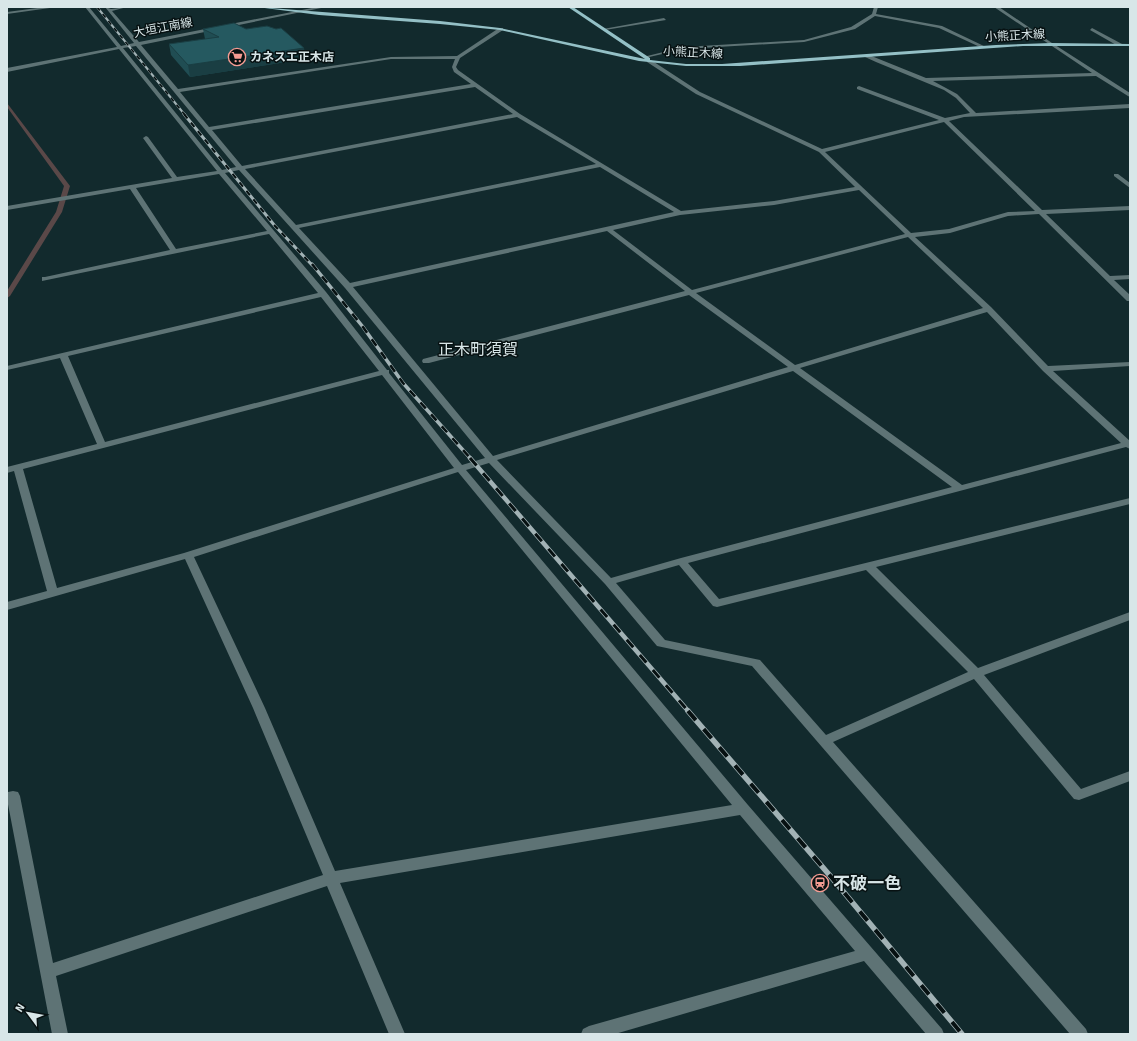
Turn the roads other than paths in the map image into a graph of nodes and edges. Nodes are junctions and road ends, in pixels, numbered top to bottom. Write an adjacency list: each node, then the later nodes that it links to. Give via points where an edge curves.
1 (55, 7): 12 (street)
2 (87, 7): 22 (street)
3 (125, 7): 10 (street)
4 (259, 7): 11 (main road, 小熊正木線)
5 (297, 7): 11 (street)
6 (324, 7): 11 (street, 大垣江南線)
7 (570, 7): 16 (main road)
8 (876, 7): 13 (street)
9 (996, 7): 19 (street)
10 (109, 8): 18 (street)
11 (302, 11): 15 (main road, 小熊正木線); 18 (street, 大垣江南線)
12 (7, 13)
13 (874, 16): 23 (street, via 940,27); 26 (street, via 854,28 804,42 684,48)
14 (664, 19): 16 (street)
15 (501, 29): 25 (street); 26 (main road, 小熊正木線)
16 (605, 29): 26 (main road)
17 (1092, 29): 20 (street)
18 (136, 44): 22 (street, 大垣江南線); 32 (street)
19 (1050, 44): 20 (main road, 小熊正木線); 23 (main road, 小熊正木線); 28 (street)
20 (1120, 45): 21 (main road, 小熊正木線)
21 (1130, 45)
22 (121, 47): 27 (street, 大垣江南線); 43 (street)
23 (984, 47): 24 (main road, 小熊正木線)
24 (867, 56): 26 (main road, 小熊正木線, via 724,65 686,65); 29 (street)
25 (458, 57): 30 (street, via 454,67 456,71); 32 (street, via 391,58)
26 (647, 59): 40 (street, via 698,93)
27 (7, 70)
28 (1097, 74): 29 (street); 33 (street)
29 (921, 80): 35 (street, via 955,95)
30 (476, 85): 36 (street); 38 (street)
31 (859, 88): 37 (street)
32 (176, 91): 38 (street)
33 (1130, 95)
34 (1130, 106): 35 (street)
35 (974, 114): 37 (street)
36 (518, 115): 41 (street); 42 (street)
37 (945, 120): 40 (street); 51 (street)
38 (207, 129): 42 (street)
39 (146, 138): 45 (street)
40 (821, 151): 48 (street)
41 (602, 165): 52 (street); 53 (street)
42 (240, 168): 43 (street); 53 (street)
43 (221, 172): 45 (street); 55 (street)
44 (1116, 175): 46 (street)
45 (176, 180): 47 (street)
46 (1130, 186)
47 (132, 187): 49 (street); 57 (street)
48 (862, 188): 52 (street, via 774,203); 56 (street)
49 (7, 208)
50 (1130, 208): 51 (street)
51 (1040, 212): 56 (street, via 1008,214 950,231); 59 (street)
52 (680, 213): 54 (street)
53 (294, 227): 61 (street)
54 (608, 229): 61 (street); 62 (street)
55 (271, 232): 57 (street); 63 (street)
56 (910, 235): 62 (street); 65 (street)
57 (174, 252): 60 (street)
58 (1130, 277): 59 (street)
59 (1108, 278): 64 (street)
60 (44, 279)
61 (348, 286): 75 (street)
62 (690, 292): 67 (street); 70 (street)
63 (323, 294): 66 (street); 72 (street)
64 (1130, 299)
65 (988, 310): 70 (street); 71 (street)
66 (64, 355): 69 (street); 74 (street)
67 (426, 361)
68 (1130, 364): 71 (street)
69 (7, 368)
70 (795, 368): 75 (street); 79 (street)
71 (1046, 369): 73 (street)
72 (386, 372): 74 (street); 77 (street)
73 (1129, 445): 79 (street)
74 (102, 446): 76 (street)
75 (492, 460): 77 (street); 84 (street)
76 (18, 467): 78 (street); 85 (street)
77 (460, 469): 81 (street); 92 (street)
78 (7, 470)
79 (960, 488): 82 (street)
80 (1130, 501): 83 (street)
81 (188, 555): 85 (street); 93 (street, via 259,708)
82 (681, 561): 83 (street, via 717,603); 84 (street)
83 (869, 566): 88 (street)
84 (609, 582): 89 (street, via 661,643 756,663)
85 (53, 593): 86 (street)
86 (7, 606)
87 (1130, 616): 88 (street)
88 (976, 673): 89 (street); 90 (street, via 1079,795)
89 (824, 741): 100 (street)
90 (1130, 776)
91 (13, 796): 95 (street)
92 (743, 809): 93 (street); 94 (street)
93 (332, 878): 95 (street); 97 (street)
94 (867, 954): 98 (street); 99 (street)
95 (48, 972): 96 (street)
96 (60, 1034)
97 (397, 1034)
98 (589, 1034)
99 (936, 1034)
100 (1080, 1034)

